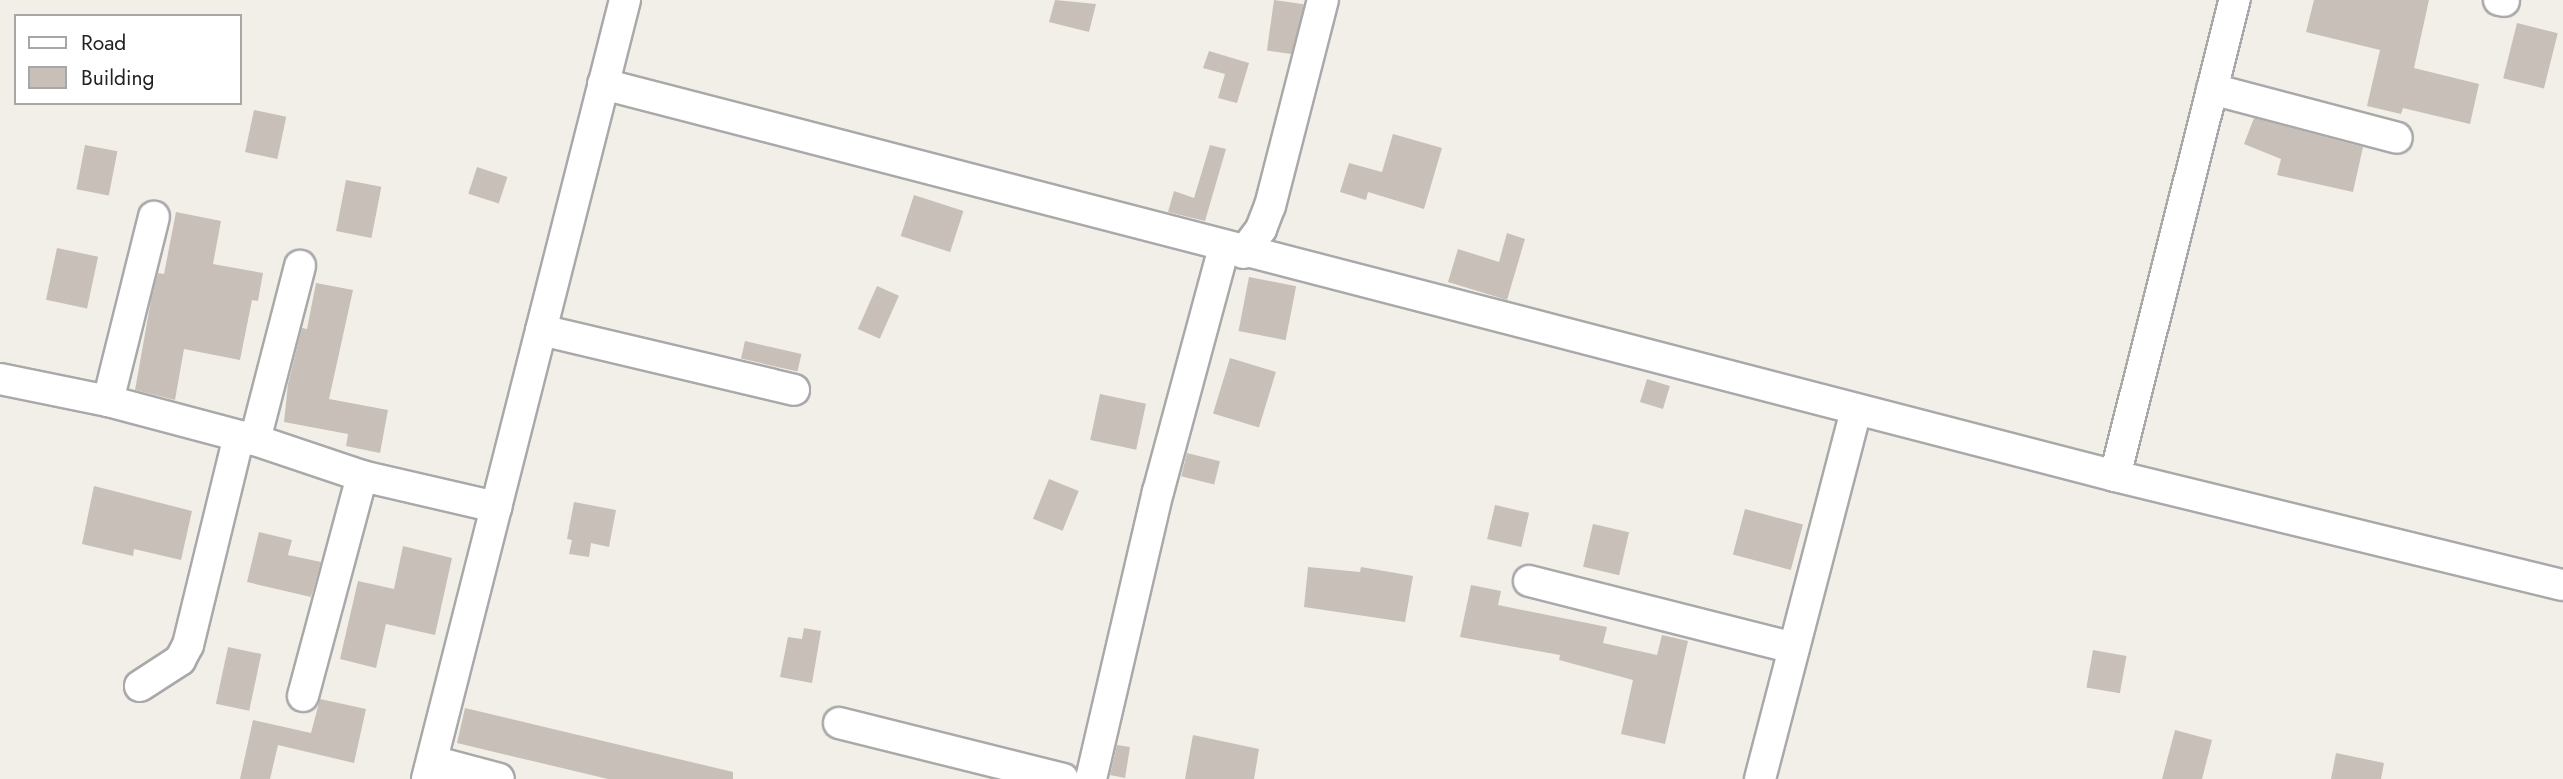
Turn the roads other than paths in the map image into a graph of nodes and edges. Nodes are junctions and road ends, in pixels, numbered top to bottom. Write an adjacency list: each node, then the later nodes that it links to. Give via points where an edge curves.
1 (625, 0): 4 (street)
2 (1323, 0): 8 (street, via 1270,206 1261,229)
3 (2235, 0): 5 (street)
4 (603, 84): 8 (street); 10 (street)
5 (2213, 89): 6 (street); 17 (street)
6 (2397, 138)
7 (154, 217): 13 (street)
8 (1233, 251): 14 (street); 28 (street, via 1158,492)
9 (300, 266): 15 (street)
10 (541, 330): 12 (street); 18 (street)
11 (0, 379): 13 (street)
12 (794, 390)
13 (108, 401): 15 (street)
14 (1856, 410): 17 (street); 21 (street)
15 (247, 438): 16 (street); 22 (street, via 188,645 180,660)
16 (362, 476): 18 (street); 23 (street)
17 (2115, 476): 20 (street)
18 (496, 507): 25 (street)
19 (1529, 581): 21 (street)
20 (2563, 585)
21 (1794, 648): 29 (street)
22 (140, 686)
23 (303, 696)
24 (839, 723): 27 (street)
25 (429, 770): 26 (street)
26 (499, 779)
27 (1063, 779)
28 (1091, 779)
29 (1760, 779)

